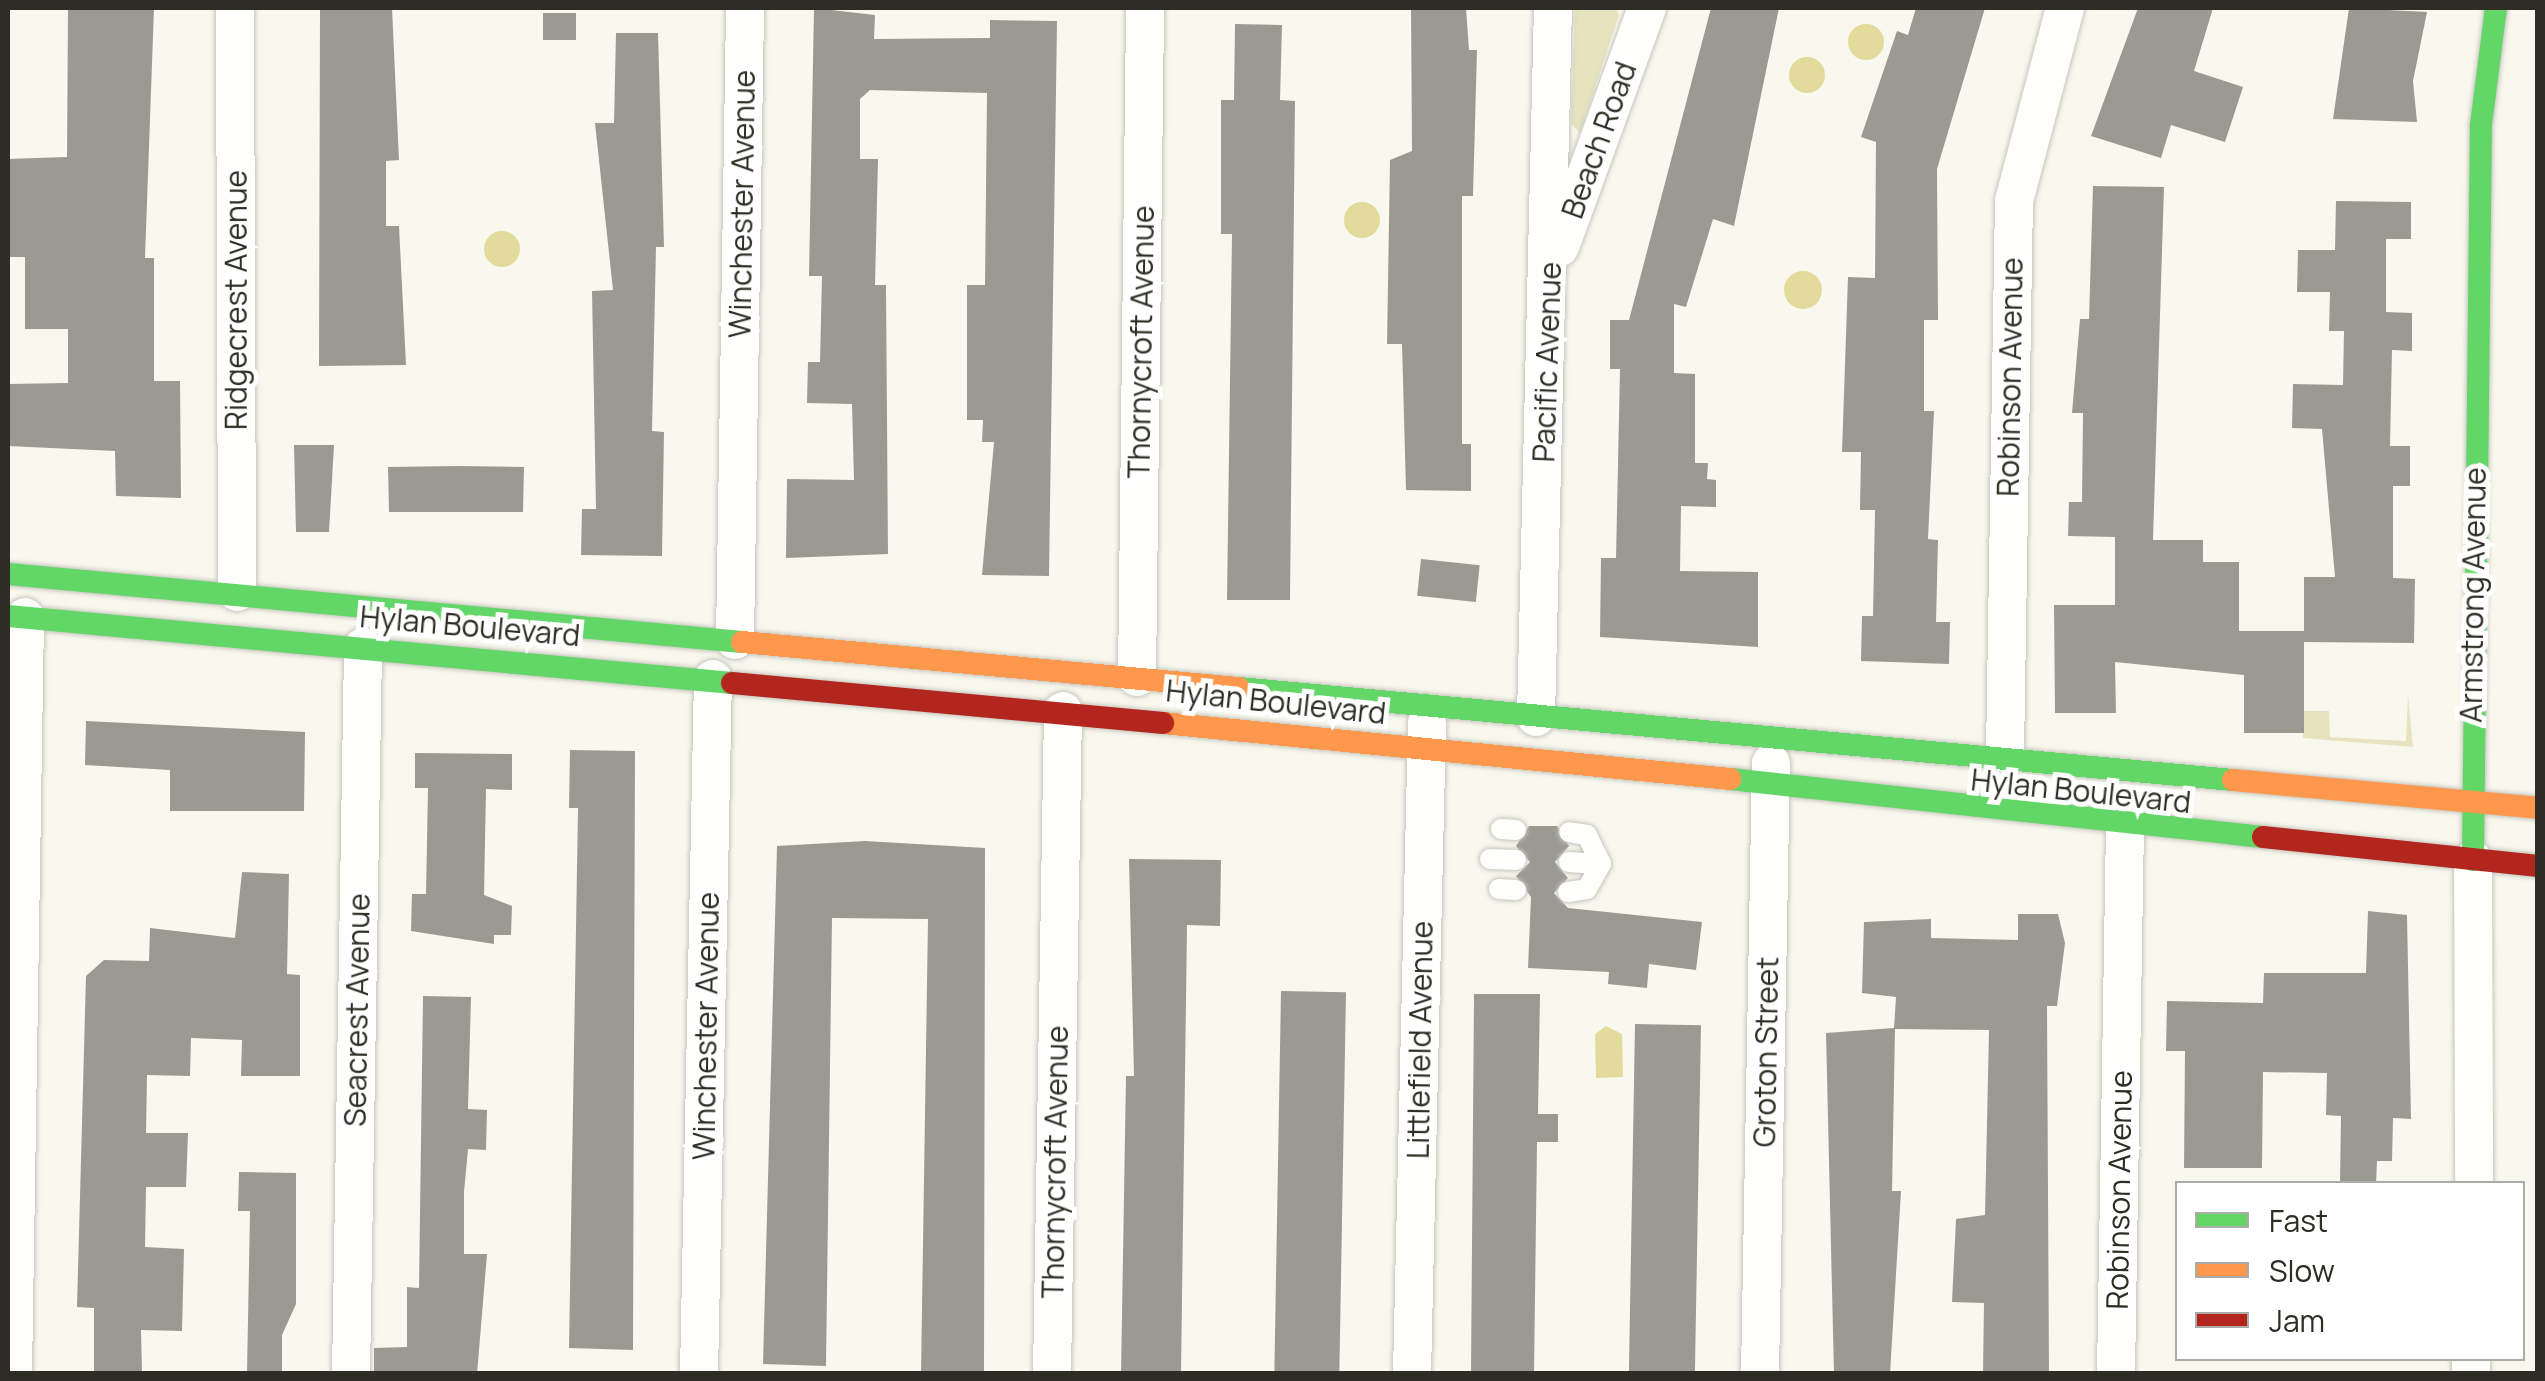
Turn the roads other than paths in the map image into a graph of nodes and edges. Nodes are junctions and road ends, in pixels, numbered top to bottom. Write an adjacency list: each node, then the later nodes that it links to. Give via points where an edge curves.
1 (235, 8): 10 (street, Ridgecrest Avenue)
2 (745, 8): 12 (street, Winchester Avenue)
3 (1145, 8): 14 (street, Thornycroft Avenue)
4 (1553, 8): 8 (street, Pacific Avenue)
5 (1647, 8): 8 (street, Beach Road)
6 (2065, 8): 21 (street, Robinson Avenue, via 2024,142 2012,232)
7 (2496, 8): 23 (main road, Armstrong Avenue, via 2481,124)
8 (1550, 273): 18 (street, Pacific Avenue)
9 (8, 574): 10 (main road, Hylan Boulevard)
10 (237, 592): 12 (main road, Hylan Boulevard)
11 (16, 616): 13 (main road, Hylan Boulevard); 35 (street)
12 (735, 640): 14 (main road, Hylan Boulevard)
13 (363, 646): 15 (main road, Hylan Boulevard); 36 (street, Seacrest Avenue)
14 (1137, 677): 16 (main road, Hylan Boulevard)
15 (712, 678): 17 (main road, Hylan Boulevard); 37 (street, Winchester Avenue)
16 (1428, 706): 18 (main road, Hylan Boulevard); 20 (street, Littlefield Avenue)
17 (1062, 711): 20 (main road, Hylan Boulevard); 38 (street, Thornycroft Avenue)
18 (1536, 717): 19 (main road, Hylan Boulevard)
19 (1771, 731): 21 (main road, Hylan Boulevard); 22 (street, Groton Street)
20 (1426, 747): 22 (main road, Hylan Boulevard); 39 (street, Littlefield Avenue)
21 (2005, 752): 23 (main road, Hylan Boulevard)
22 (1770, 790): 25 (main road, Hylan Boulevard); 40 (street, Groton Street)
23 (2471, 800): 24 (main road, Hylan Boulevard); 29 (main road, Armstrong Avenue)
24 (2538, 808)
25 (2125, 826): 29 (main road, Hylan Boulevard); 41 (street, Robinson Avenue)
26 (1569, 832): 31 (lane, via 1587,835)
27 (1490, 859): 28 (lane)
28 (1516, 860)
29 (2473, 860): 32 (main road, Hylan Boulevard); 34 (street, Armstrong Avenue)
30 (1569, 862): 31 (lane)
31 (1601, 864): 33 (lane, via 1587,889)
32 (2538, 866)
33 (1568, 892)
34 (2474, 1181)
35 (14, 1374)
36 (351, 1374)
37 (698, 1374)
38 (1052, 1374)
39 (1412, 1374)
40 (1760, 1374)
41 (2116, 1374)

